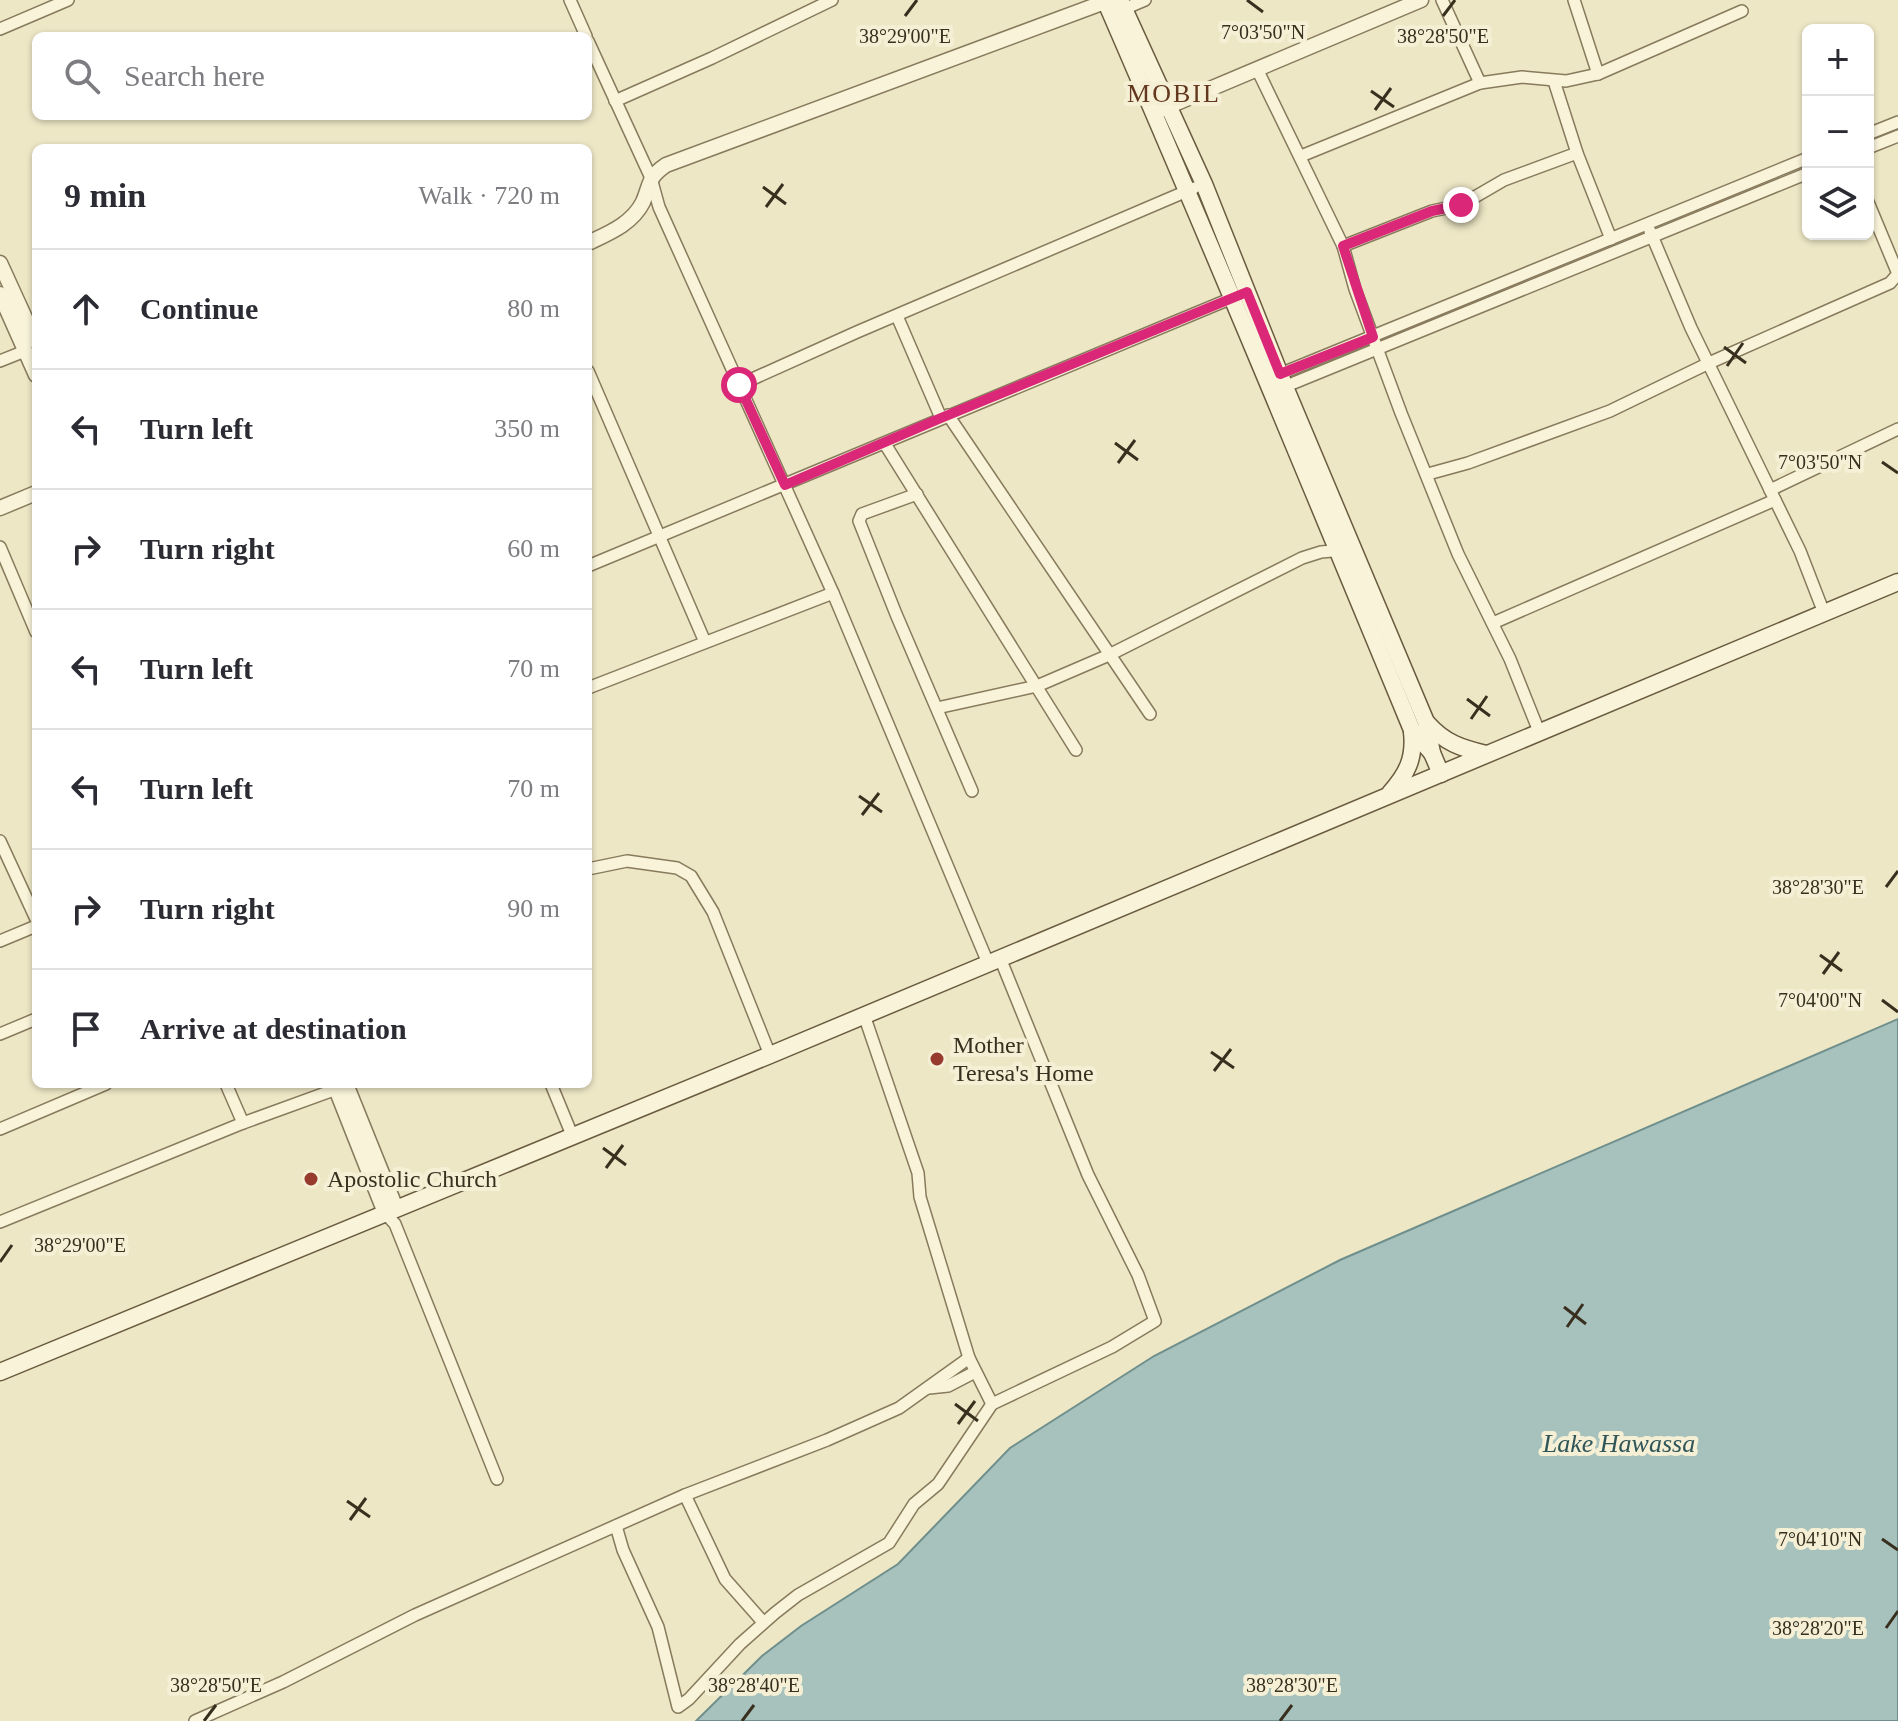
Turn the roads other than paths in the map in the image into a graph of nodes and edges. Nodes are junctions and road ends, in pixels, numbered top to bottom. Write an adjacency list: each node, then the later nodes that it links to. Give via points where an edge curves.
1 (68, 0): 10 (street)
2 (570, 0): 11 (street)
3 (832, 0): 17 (street)
4 (1145, 0): 8 (street)
5 (1421, 0): 13 (street)
6 (1442, 0): 16 (street)
7 (1574, 0): 14 (street)
8 (1113, 2): 18 (main road); 27 (street, via 666,165)
9 (1742, 11): 14 (street)
10 (0, 29)
11 (584, 32)
12 (592, 50): 17 (street)
13 (1257, 69): 18 (street); 24 (street)
14 (1598, 74): 15 (street)
15 (1554, 81): 16 (street, via 1522,77); 23 (street)
16 (1480, 83): 24 (street)
17 (615, 101): 27 (street)
18 (1162, 109): 28 (main road)
19 (1898, 122): 20 (street)
20 (1874, 132)
21 (1898, 136): 22 (street)
22 (1874, 146)
23 (1577, 153): 32 (street); 34 (street, via 1504,180 1461,205)
24 (1301, 156): 34 (street)
25 (1802, 160): 30 (street)
26 (1802, 175): 31 (street)
27 (651, 178): 33 (street, via 631,217); 47 (street)
28 (1196, 187): 38 (main road); 39 (street)
29 (1874, 216): 36 (street)
30 (1647, 224): 31 (street); 32 (street)
31 (1653, 237): 42 (street); 44 (street)
32 (1611, 239): 40 (street)
33 (592, 241)
34 (1343, 246): 40 (street)
35 (0, 263): 41 (street)
36 (1898, 274): 44 (street, via 1890,283)
37 (0, 294): 41 (street)
38 (1240, 294): 46 (main road); 48 (street)
39 (897, 316): 47 (street); 48 (street)
40 (1373, 337): 42 (street); 46 (street)
41 (30, 346): 43 (street)
42 (1378, 350): 46 (street); 51 (street)
43 (0, 361)
44 (1709, 363): 51 (street, via 1610,411); 55 (street)
45 (592, 381): 57 (street)
46 (1275, 383): 59 (main road)
47 (739, 385): 52 (street)
48 (944, 416): 50 (street); 67 (street)
49 (1898, 429): 55 (street)
50 (885, 444): 52 (street); 53 (street)
51 (1428, 474): 65 (street, via 1458,554)
52 (785, 485): 57 (street); 62 (street)
53 (917, 494): 69 (street); 70 (street, via 862,514 859,521)
54 (32, 495): 56 (street)
55 (1772, 495): 63 (street); 65 (street)
56 (0, 508)
57 (657, 535): 60 (street); 66 (street)
58 (0, 547): 64 (street)
59 (1346, 549): 67 (street, via 1302,558); 72 (main road)
60 (592, 564)
61 (1898, 582): 63 (main road)
62 (833, 593): 66 (street); 84 (street)
63 (1824, 613): 73 (main road)
64 (32, 623)
65 (1493, 623): 73 (street)
66 (705, 642): 68 (street)
67 (1109, 655): 69 (street); 71 (street)
68 (592, 686)
69 (1037, 686): 70 (street); 74 (street)
70 (937, 708): 77 (street)
71 (1150, 714)
72 (1419, 726): 75 (main road, via 1456,746); 76 (main road); 78 (main road, via 1410,765)
73 (1540, 734): 75 (main road)
74 (1076, 750)
75 (1488, 754): 76 (main road)
76 (1441, 774): 78 (main road)
77 (972, 791)
78 (1388, 795): 84 (main road)
79 (1, 848): 81 (street)
80 (592, 868): 88 (street, via 627,861 677,868 691,876 713,912)
81 (32, 911)
82 (32, 928): 83 (street)
83 (0, 941)
84 (994, 960): 85 (main road); 103 (street, via 1155,1321)
85 (864, 1015): 88 (main road); 99 (street, via 918,1173 920,1197)
86 (32, 1021): 87 (street)
87 (0, 1034)
88 (770, 1055): 96 (main road)
89 (97, 1088): 95 (street)
90 (228, 1088): 94 (street)
91 (334, 1088): 94 (street)
92 (343, 1088): 97 (street)
93 (553, 1088): 96 (street)
94 (243, 1123): 98 (street)
95 (0, 1129)
96 (572, 1135): 97 (main road)
97 (392, 1215): 100 (main road); 104 (street)
98 (0, 1222)
99 (969, 1358): 101 (street); 102 (street)
100 (0, 1372)
101 (975, 1372): 102 (street, via 948,1386); 103 (street)
102 (928, 1388): 105 (street, via 899,1408 841,1434)
103 (992, 1404): 107 (street, via 938,1484 914,1504 889,1543 798,1595)
104 (497, 1479)
105 (685, 1495): 106 (street); 107 (street, via 725,1579)
106 (616, 1526): 107 (street, via 658,1627 678,1707); 108 (street)
107 (763, 1622)
108 (195, 1721)

